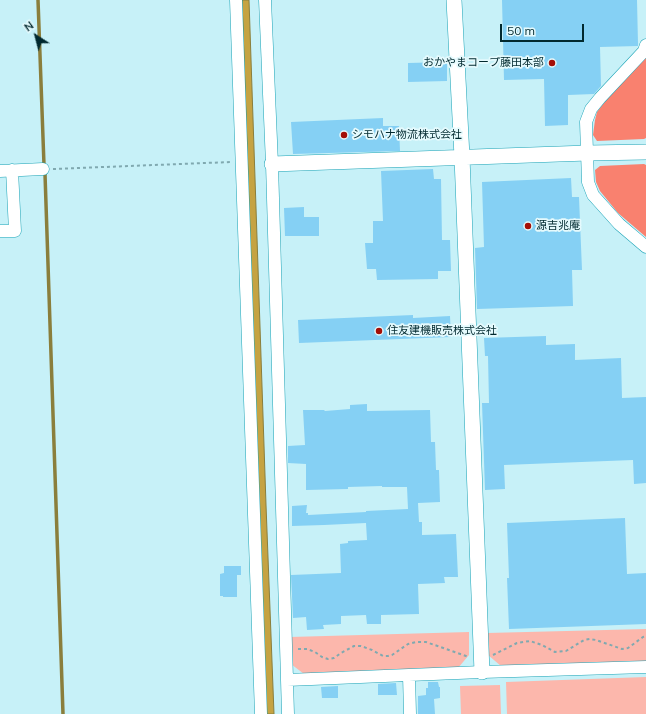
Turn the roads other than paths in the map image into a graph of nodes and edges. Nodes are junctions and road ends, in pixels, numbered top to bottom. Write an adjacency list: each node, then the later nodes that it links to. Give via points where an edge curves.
1 (236, 0): 17 (street)
2 (265, 0): 8 (street)
3 (454, 0): 7 (street)
4 (646, 45): 6 (street, via 644,51 592,109 586,122)
5 (646, 152): 6 (street)
6 (588, 153): 7 (street); 12 (street, via 588,182 593,195 619,224)
7 (462, 157): 8 (street); 13 (street)
8 (272, 164): 16 (street)
9 (43, 169): 10 (street)
10 (6, 171): 11 (street, via 14,231)
11 (0, 231)
12 (646, 247)
13 (481, 667): 14 (street); 15 (street)
14 (646, 668)
15 (409, 675): 16 (street); 19 (street)
16 (287, 680): 18 (street)
17 (260, 714)
18 (288, 714)
19 (410, 714)

